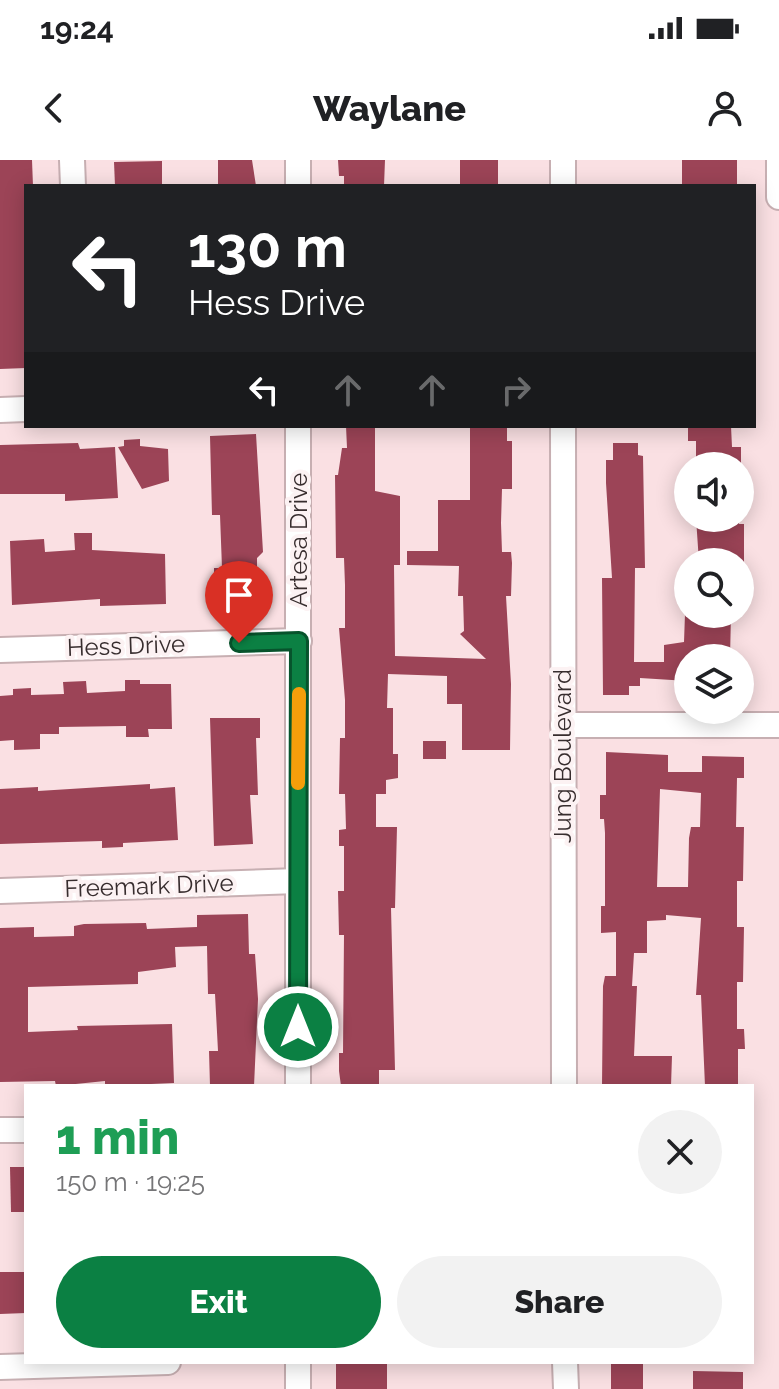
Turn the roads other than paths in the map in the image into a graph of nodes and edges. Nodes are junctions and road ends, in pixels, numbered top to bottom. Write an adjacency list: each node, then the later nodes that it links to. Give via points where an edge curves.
1 (72, 160): 5 (street)
2 (298, 160): 6 (street)
3 (563, 160): 7 (street)
4 (779, 160): 8 (street)
5 (73, 184)
6 (298, 184)
7 (563, 184)
8 (779, 197)
9 (24, 409): 10 (street)
10 (0, 410)
11 (298, 428): 13 (street, Artesa Drive)
12 (563, 428): 15 (street, Jung Boulevard)
13 (299, 641): 14 (street, Hess Drive); 17 (street, Artesa Drive)
14 (0, 650)
15 (563, 725): 16 (street); 20 (street, Jung Boulevard)
16 (779, 725)
17 (298, 881): 18 (street, Freemark Drive); 19 (street, Artesa Drive)
18 (0, 891)
19 (298, 1084)
20 (564, 1084)
21 (0, 1130): 22 (street)
22 (24, 1130)
23 (101, 1364): 26 (street)
24 (298, 1364): 27 (street)
25 (565, 1364): 28 (street)
26 (0, 1367)
27 (298, 1389)
28 (566, 1389)

